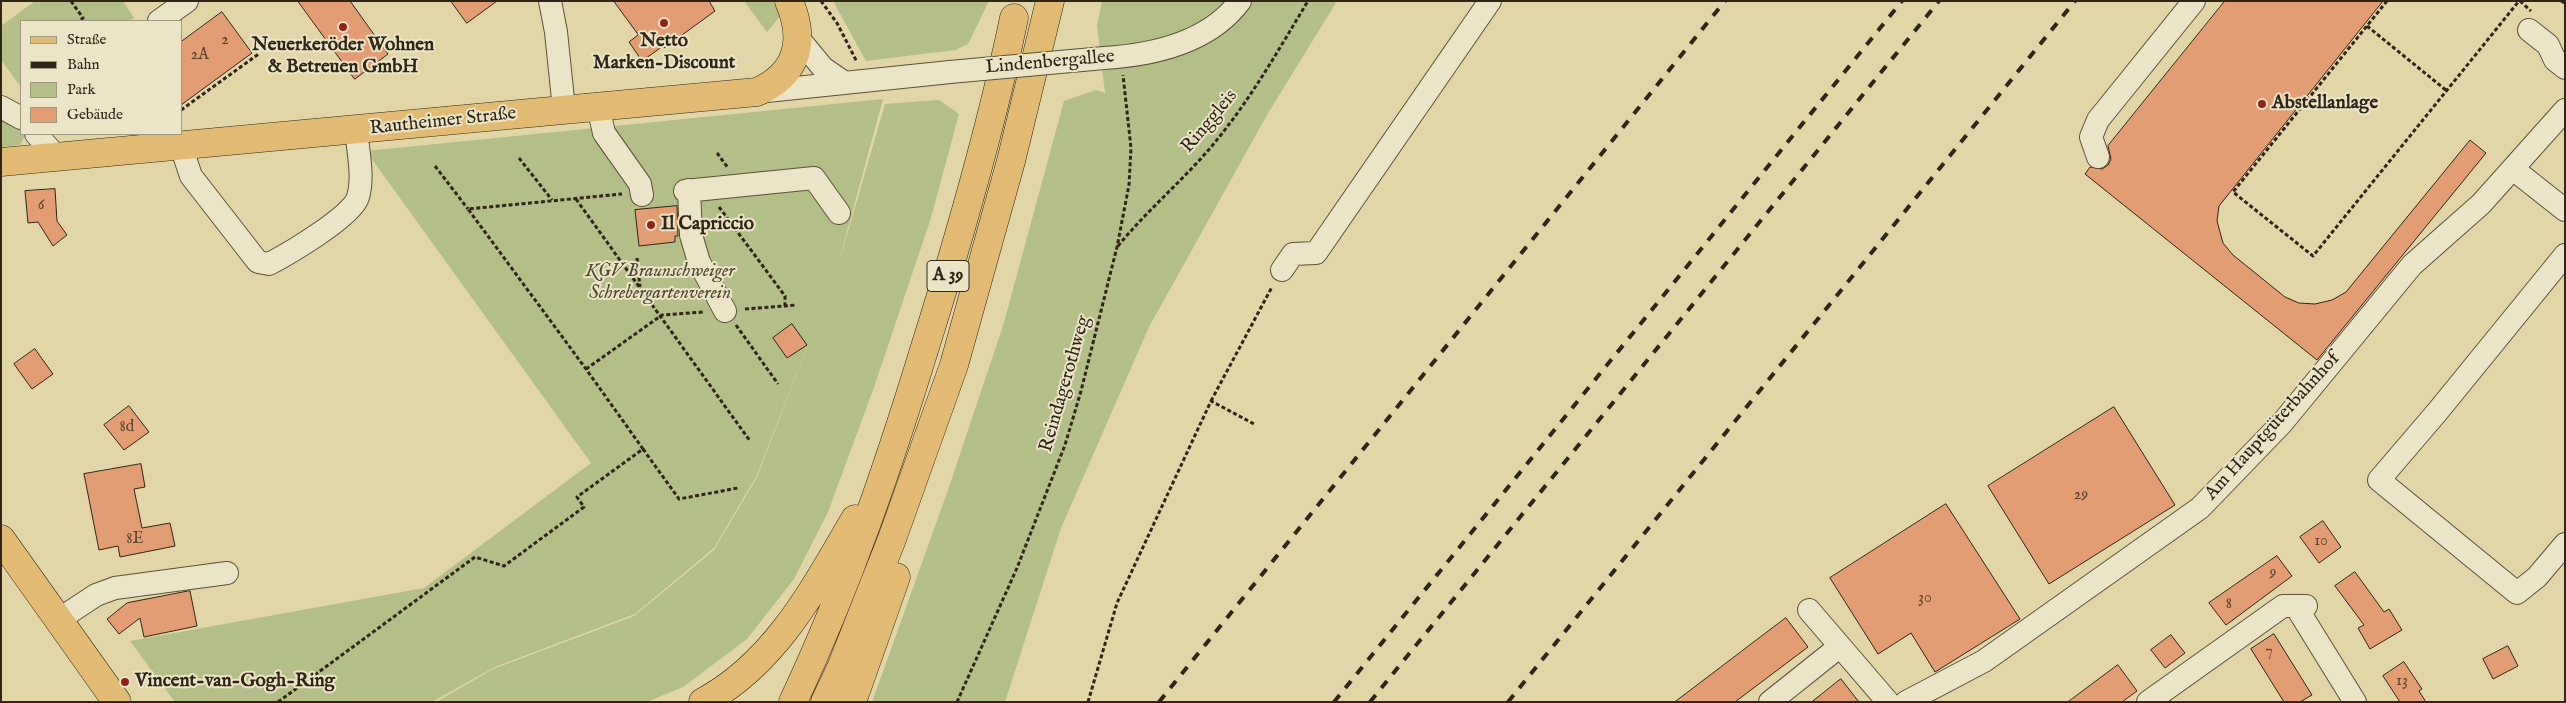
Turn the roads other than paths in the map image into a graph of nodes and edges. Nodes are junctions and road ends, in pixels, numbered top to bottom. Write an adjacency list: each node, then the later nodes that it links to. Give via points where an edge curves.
1 (187, 1): 9 (street)
2 (550, 1): 17 (street)
3 (789, 1): 11 (main road)
4 (1050, 1): 33 (main road, A 39, via 1011,161)
5 (1240, 1): 13 (street, Lindenbergallee, bridge, via 1224,19 1188,41 1160,50 1112,58)
6 (1490, 1): 31 (street, via 1316,253 1293,254)
7 (2194, 1): 24 (street, via 2098,120 2091,137)
8 (1014, 18): 34 (main road, A 39, via 963,225)
9 (160, 20)
10 (2525, 34): 12 (street, via 2542,54)
11 (798, 38): 13 (street, via 823,68); 14 (main road, Rautheimer Straße, via 794,59 786,72 769,87)
12 (2560, 64)
13 (845, 83): 14 (street, Lindenbergallee)
14 (757, 92): 15 (main road, Rautheimer Straße)
15 (598, 106): 17 (main road, Rautheimer Straße); 27 (street, via 604,133 640,184)
16 (1, 107): 19 (street)
17 (564, 109): 20 (main road, Rautheimer Straße)
18 (2565, 110): 26 (street, Am Hauptgüterbahnhof)
19 (20, 117)
20 (356, 130): 23 (main road, Rautheimer Straße); 23 (street, via 358,199 344,216 269,264 254,258 192,176)
21 (38, 135): 22 (street)
22 (56, 146): 23 (main road, Rautheimer Straße); 25 (main road, Rautheimer Straße)
23 (181, 146)
24 (2098, 157)
25 (1, 162)
26 (2512, 169): 28 (street); 48 (street, Am Hauptgüterbahnhof, via 2473,212 2412,265 2282,423 2200,508 1984,661)
27 (642, 193)
28 (2565, 210)
29 (839, 213): 32 (street, via 814,178 693,190 691,235 699,262)
30 (2565, 255): 36 (street, via 2379,480 2517,593 2537,577)
31 (1282, 270)
32 (725, 310)
33 (954, 365): 44 (main road, A 39, via 892,539); 45 (main road, via 954,397 947,430)
34 (891, 457): 42 (main road, via 796,618 748,670); 43 (main road, A 39, via 848,576)
35 (1, 539): 39 (main road)
36 (2565, 544)
37 (227, 573): 39 (street, via 115,588 96,595)
38 (1809, 610): 40 (street)
39 (58, 620): 41 (main road)
40 (1839, 646): 46 (street); 47 (street)
41 (117, 702)
42 (702, 702)
43 (793, 702)
44 (825, 702)
45 (852, 702)
46 (1770, 702)
47 (1888, 702)
48 (1906, 702)
49 (2148, 702): 50 (street, via 2283,606 2306,606 2300,613)
50 (2355, 702)

